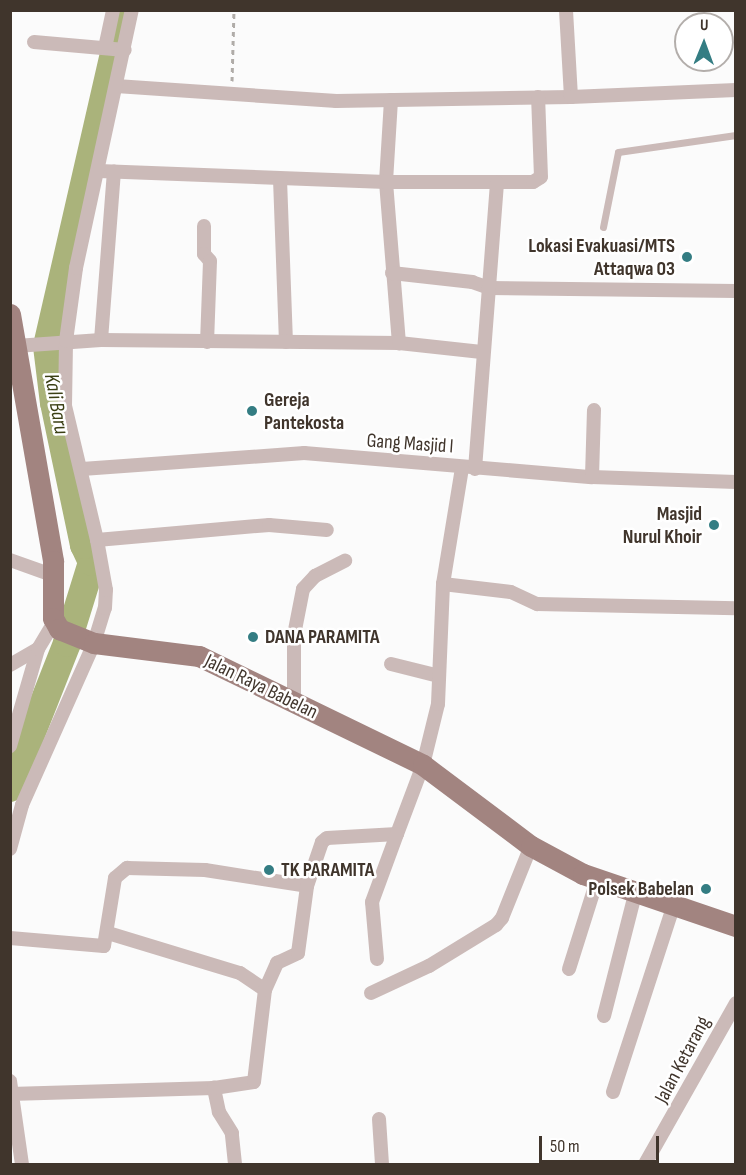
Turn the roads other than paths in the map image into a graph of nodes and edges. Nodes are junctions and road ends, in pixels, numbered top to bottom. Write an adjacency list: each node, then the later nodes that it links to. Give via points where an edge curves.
1 (113, 10): 5 (street)
2 (132, 10): 5 (street)
3 (566, 10): 9 (street)
4 (34, 42): 5 (street)
5 (115, 48): 6 (street)
6 (116, 86): 10 (street, via 232,95); 12 (street)
7 (735, 90): 9 (street)
8 (537, 97): 9 (street); 10 (street); 16 (street, via 541,177 532,182)
9 (571, 97)
10 (392, 100): 15 (street)
11 (735, 135): 18 (lane, via 618,152)
12 (99, 171): 13 (street); 24 (street)
13 (114, 172): 14 (street); 23 (street)
14 (280, 179): 15 (street); 26 (street)
15 (386, 182): 16 (street); 19 (street)
16 (497, 183): 20 (street)
17 (204, 226): 25 (street, via 204,254 210,261)
18 (603, 227)
19 (392, 273): 20 (street, via 472,282); 27 (street)
20 (489, 288): 21 (street); 29 (street)
21 (735, 291)
22 (10, 314): 28 (main road)
23 (101, 340): 24 (street); 25 (street)
24 (60, 342): 28 (street); 32 (street, via 65,406)
25 (207, 342): 26 (street)
26 (286, 342): 27 (street)
27 (399, 343): 29 (street)
28 (16, 346): 39 (main road)
29 (482, 352): 31 (street)
30 (594, 410): 33 (street)
31 (469, 468): 32 (street, Gang Masjid I, via 304,453); 33 (street, Gang Masjid I); 40 (street)
32 (82, 470): 36 (street)
33 (592, 477): 34 (street, Gang Masjid I)
34 (735, 482)
35 (327, 530): 36 (street, via 269,525)
36 (97, 540): 43 (street, via 106,590 105,608)
37 (10, 560): 39 (street)
38 (345, 561): 48 (street, via 315,576 303,589 294,634)
39 (55, 576): 42 (main road)
40 (443, 584): 41 (street, via 511,592 537,604); 47 (street)
41 (735, 608)
42 (56, 627): 43 (main road, Jalan Raya Babelan); 44 (street)
43 (87, 641): 48 (main road, Jalan Raya Babelan, via 200,656); 51 (street)
44 (38, 649): 46 (street); 49 (street)
45 (391, 664): 47 (street)
46 (10, 665)
47 (440, 676): 50 (street, via 438,704)
48 (294, 701): 50 (main road, Jalan Raya Babelan)
49 (10, 746)
50 (423, 765): 52 (street); 53 (main road, Jalan Raya Babelan)
51 (13, 827): 54 (street)
52 (397, 834): 56 (street, via 327,838 322,842); 62 (street, via 372,902)
53 (531, 846): 55 (main road, Jalan Raya Babelan, via 583,874); 65 (street, via 496,925 429,966)
54 (10, 849)
55 (598, 877): 57 (main road, Jalan Raya Babelan); 63 (street)
56 (307, 886): 60 (street, via 205,870 127,867 115,878); 64 (street, via 298,953 277,963)
57 (636, 890): 58 (main road, Jalan Raya Babelan); 67 (street)
58 (674, 904): 59 (main road, Jalan Raya Babelan); 70 (street)
59 (735, 926)
60 (108, 933): 61 (street, via 105,945 99,947); 64 (street, via 240,973)
61 (10, 938)
62 (378, 959)
63 (569, 969)
64 (265, 990): 68 (street, via 254,1082)
65 (370, 993)
66 (735, 1003): 75 (street, Jalan Ketarang)
67 (604, 1016)
68 (214, 1088): 69 (street); 73 (street, via 219,1112 232,1133)
69 (11, 1090): 72 (street)
70 (613, 1092)
71 (379, 1119): 74 (street)
72 (22, 1164)
73 (235, 1164)
74 (381, 1164)
75 (645, 1164)

